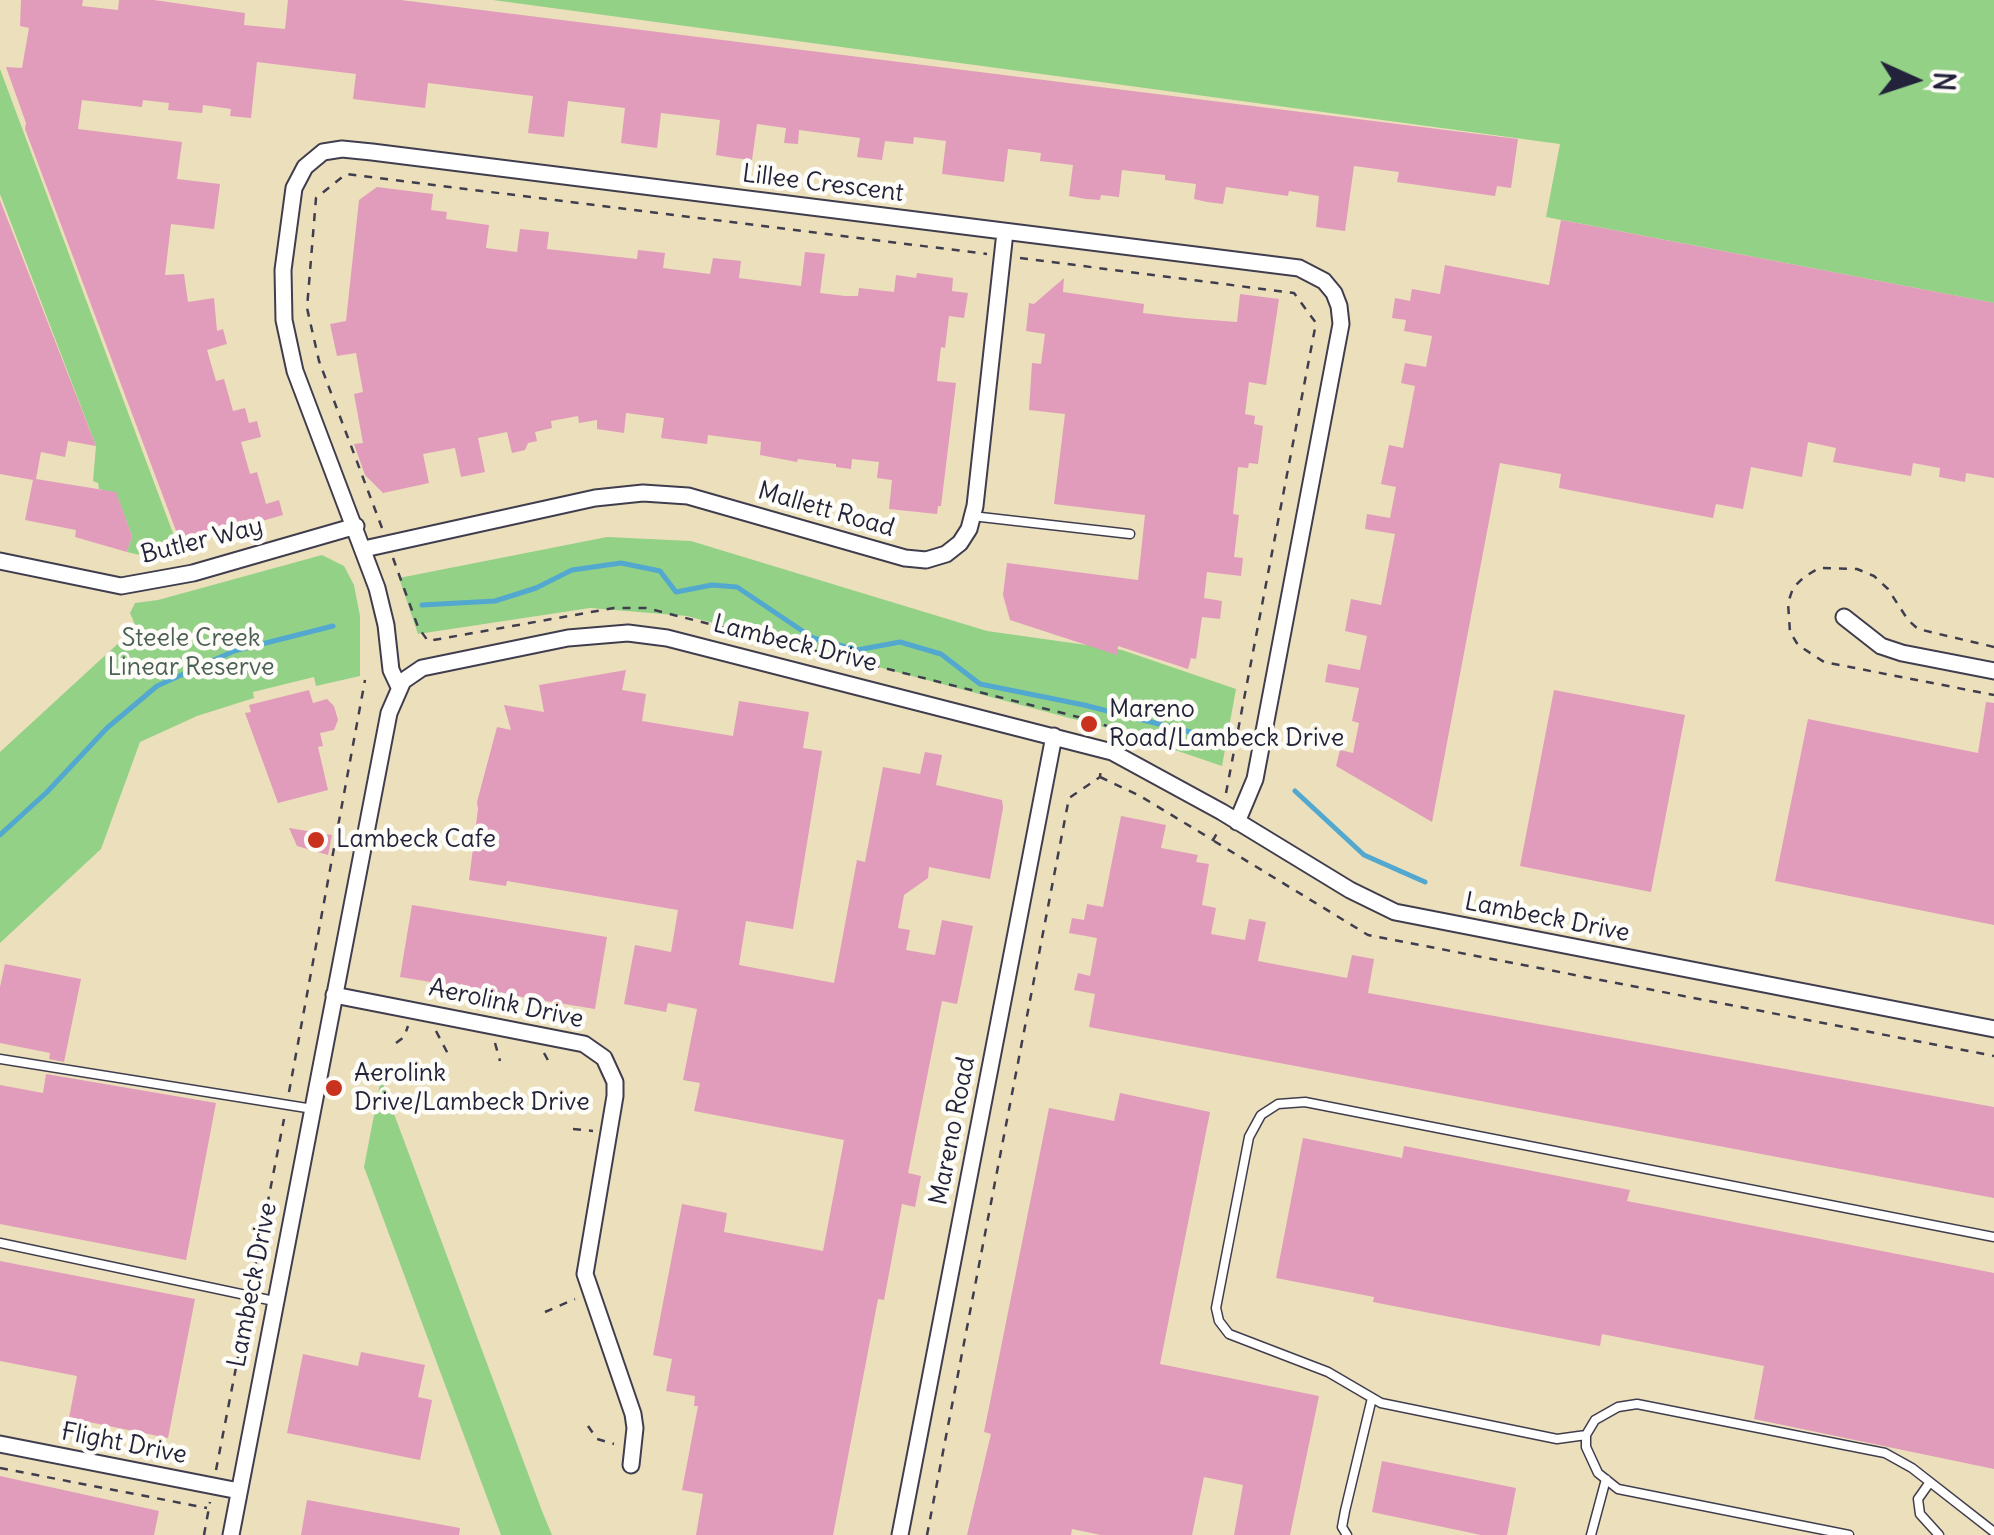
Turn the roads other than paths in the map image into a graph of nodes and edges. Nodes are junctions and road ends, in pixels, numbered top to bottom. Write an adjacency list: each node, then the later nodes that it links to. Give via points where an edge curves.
1 (1005, 232): 2 (street, Mallett Road); 3 (street, Lillee Crescent, via 372,152 323,152 305,166 294,188 282,270 284,320 294,371); 11 (street, Lillee Crescent, via 1300,268 1324,280 1340,306 1255,779)
2 (972, 516): 4 (lane); 5 (street, Mallett Road, via 960,543 926,560 688,496 659,494 610,495)
3 (356, 526): 5 (street, Lillee Crescent); 6 (street, Butler Way, via 121,586)
4 (1130, 534)
5 (364, 549): 9 (street, Lillee Crescent)
6 (0, 561)
7 (1844, 617): 8 (street, via 1881,646)
8 (1994, 671)
9 (399, 688): 10 (street, Lambeck Drive, via 437,664 628,633 695,644); 12 (street, Lambeck Drive, via 388,713)
10 (1054, 736): 11 (street, Lambeck Drive, via 1134,762); 28 (street, Mareno Road)
11 (1237, 822): 13 (street, Lambeck Drive, via 1350,890 1408,915)
12 (334, 995): 15 (street, Lambeck Drive); 22 (street, Aerolink Drive, via 584,1044 604,1058 615,1082 585,1274 633,1414)
13 (1994, 1029)
14 (0, 1059): 15 (lane)
15 (312, 1109): 18 (street, Lambeck Drive)
16 (1994, 1237): 19 (lane, via 1305,1102 1278,1104 1260,1115 1249,1137 1216,1308 1219,1321 1229,1334 1328,1372)
17 (0, 1243): 18 (lane)
18 (276, 1302): 25 (street, Lambeck Drive)
19 (1372, 1398): 20 (lane, via 1558,1439); 29 (lane, via 1344,1511)
20 (1586, 1435): 23 (lane); 24 (lane, via 1595,1420 1637,1404 1885,1453)
21 (0, 1444): 25 (street, Flight Drive)
22 (632, 1457)
23 (1606, 1480): 30 (lane); 31 (lane, via 1643,1496)
24 (1930, 1482): 26 (lane); 32 (lane, via 1918,1500 1920,1514)
25 (239, 1490): 27 (street, Lambeck Drive)
26 (1994, 1532)
27 (230, 1535)
28 (900, 1535)
29 (1347, 1535)
30 (1591, 1535)
31 (1849, 1535)
32 (1939, 1535)

